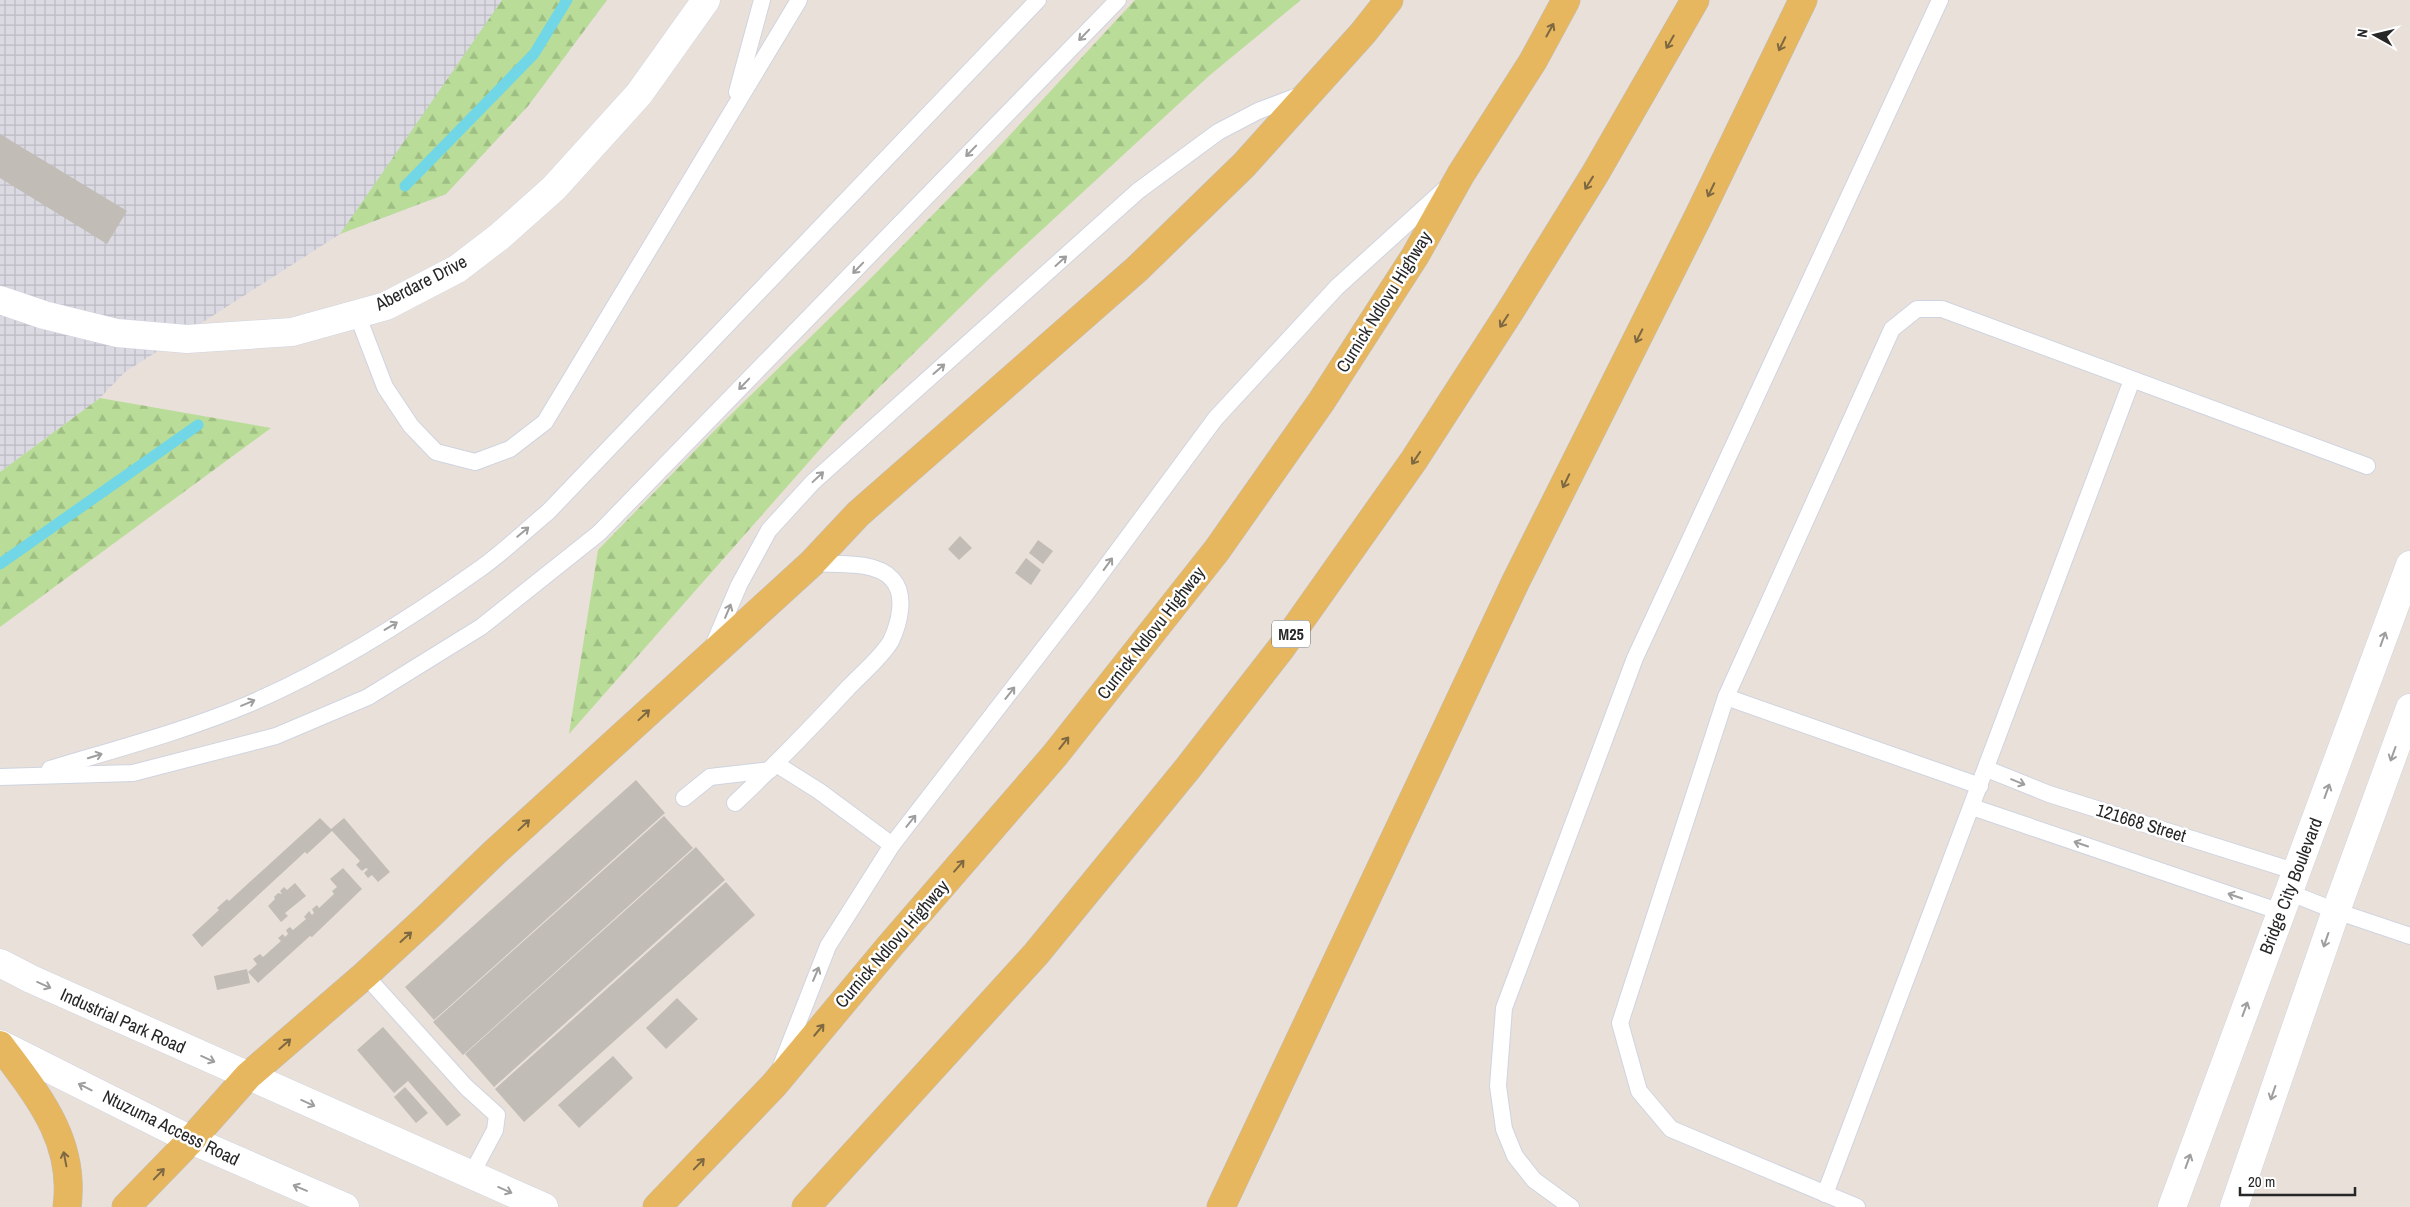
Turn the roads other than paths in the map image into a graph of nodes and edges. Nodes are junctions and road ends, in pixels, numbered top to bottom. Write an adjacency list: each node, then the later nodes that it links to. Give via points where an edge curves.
1 (706, 0): 15 (street, Aberdare Drive, via 639,94 554,188 457,268 386,306)
2 (762, 0): 12 (lane)
3 (799, 0): 12 (lane)
4 (1038, 0): 25 (lane, one-way to 4, via 249,704 334,660 482,567 548,512)
5 (1118, 0): 25 (lane, one-way to 25, via 599,533 481,627 368,696 276,736 133,773)
6 (1388, 0): 11 (main road, via 1363,33)
7 (1566, 0): 13 (main road, Curnick Ndlovu Highway, one-way to 7)
8 (1694, 0): 48 (main road, M25, one-way to 48, via 1595,174 1514,304 1414,460 1282,647 1036,954)
9 (1803, 0): 49 (main road, one-way to 49, via 1516,581)
10 (1940, 0): 50 (lane, via 1635,658 1504,1008 1498,1086 1504,1128 1515,1156 1534,1180)
11 (1308, 92): 18 (main road, via 1244,165 1137,270 858,514); 20 (lane, one-way to 11, via 739,585 769,530 813,482 1138,191 1218,132 1258,111)
12 (732, 112): 15 (lane, via 545,422 510,449 475,462 436,452 411,426 385,387)
13 (1462, 174): 31 (lane, one-way to 13, via 1088,591 1214,419 1337,287); 39 (main road, Curnick Ndlovu Highway, one-way to 13, via 1055,755 1217,550 1321,402 1415,256)
14 (0, 300): 15 (street, Aberdare Drive, via 117,333 187,339 292,332)
15 (357, 314)
16 (2132, 380): 17 (lane); 21 (lane, via 1942,309 1917,309 1892,329); 24 (lane)
17 (2368, 466)
18 (812, 563): 20 (main road); 23 (lane, via 870,568 883,573 893,580 899,593 900,613 890,643)
19 (2410, 564): 32 (street, Bridge City Boulevard, one-way to 19)
20 (709, 655): 36 (main road, one-way to 20)
21 (1726, 698): 27 (lane); 42 (lane, via 1620,1023 1639,1092 1671,1129)
22 (2410, 708): 33 (street, one-way to 33)
23 (773, 767): 28 (lane, via 710,777); 29 (lane); 31 (lane, via 819,791)
24 (1987, 769): 27 (lane); 32 (lane, 121668 Street, one-way to 32)
25 (31, 775): 26 (lane)
26 (0, 777)
27 (1980, 786): 30 (lane)
28 (684, 798)
29 (735, 803)
30 (1972, 806): 32 (lane, one-way to 30); 42 (lane)
31 (892, 845): 39 (lane, one-way to 31, via 828,946)
32 (2289, 892): 33 (lane); 52 (street, Bridge City Boulevard, one-way to 32)
33 (2336, 911): 34 (lane); 53 (street, one-way to 53)
34 (2410, 936)
35 (0, 963): 38 (street, Industrial Park Road, one-way to 38)
36 (365, 975): 38 (main road, one-way to 36); 41 (lane, via 466,1087 497,1115 494,1130)
37 (0, 1044): 40 (street, Ntuzuma Access Road, one-way to 37); 44 (main road, one-way to 37, via 70,1185 49,1114)
38 (248, 1076): 40 (main road); 41 (street, one-way to 41)
39 (774, 1085): 43 (main road, Curnick Ndlovu Highway, one-way to 39)
40 (191, 1140): 45 (main road, one-way to 40); 46 (street, Ntuzuma Access Road, one-way to 40)
41 (471, 1175): 47 (street, one-way to 47)
42 (1825, 1194): 51 (lane)
43 (661, 1203)
44 (67, 1207)
45 (126, 1207)
46 (345, 1207)
47 (544, 1207)
48 (806, 1207)
49 (1221, 1207)
50 (1570, 1207)
51 (1857, 1207)
52 (2172, 1207)
53 (2234, 1207)

